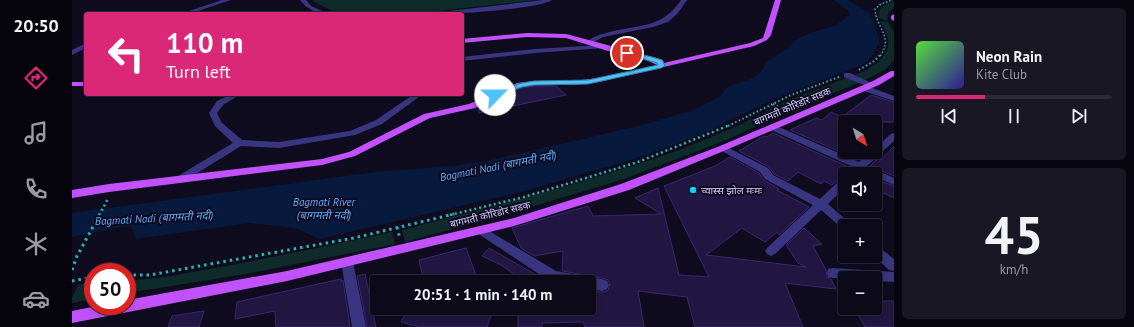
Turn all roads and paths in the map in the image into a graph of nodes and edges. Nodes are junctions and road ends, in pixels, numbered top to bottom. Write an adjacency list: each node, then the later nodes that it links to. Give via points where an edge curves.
1 (228, 0): 7 (street)
2 (303, 0): 8 (street, via 309,7)
3 (549, 0): 9 (street)
4 (684, 0): 13 (street, via 681,8 661,22 605,35)
5 (778, 0): 18 (main road, via 768,35 760,42)
6 (892, 0): 20 (path, via 875,9 875,18 885,35 886,43 881,54 870,65)
7 (189, 12)
8 (321, 12)
9 (459, 12)
10 (894, 16): 11 (main road)
11 (894, 19)
12 (464, 40): 13 (main road, via 542,35 566,36)
13 (590, 42): 15 (main road)
14 (84, 46): 16 (street)
15 (602, 47): 17 (street); 18 (main road, via 652,58 660,62)
16 (72, 53)
17 (464, 59)
18 (661, 66): 32 (main road, via 588,82 520,85 472,106 428,116 352,154 322,162)
19 (894, 73): 23 (main road, बागमती कोरिडोर सडक)
20 (847, 75): 23 (street); 46 (path, via 791,95 718,131 644,160 524,197 354,238 150,275)
21 (72, 84): 22 (main road)
22 (84, 84)
23 (868, 86): 26 (street); 27 (main road, बागमती कोरिडोर सडक)
24 (232, 96): 29 (street, via 220,103 213,114 218,124)
25 (416, 96): 29 (street, via 379,122 352,133 279,145)
26 (894, 99)
27 (772, 128): 30 (main road, बागमती कोरिडोर सडक); 31 (street)
28 (894, 136): 31 (street)
29 (239, 143): 32 (street)
30 (723, 148): 36 (street, via 764,170 769,177); 39 (main road, बागमती कोरिडोर सडक, via 618,189)
31 (860, 166): 33 (street)
32 (182, 178): 35 (main road)
33 (894, 182)
34 (838, 188): 36 (street)
35 (72, 194)
36 (821, 204): 38 (street); 40 (street)
37 (103, 208): 44 (path)
38 (839, 219)
39 (481, 230): 42 (main road, बागमती कोरिडोर सडक); 47 (street)
40 (771, 251)
41 (882, 256): 43 (street)
42 (347, 262): 51 (main road, बागमती कोरिडोर सडक, via 232,288); 52 (street)
43 (894, 266)
44 (72, 270)
45 (833, 273): 48 (street)
46 (136, 275)
47 (551, 275)
48 (894, 277)
49 (84, 279): 50 (path)
50 (72, 281)
51 (72, 316)
52 (359, 327)

